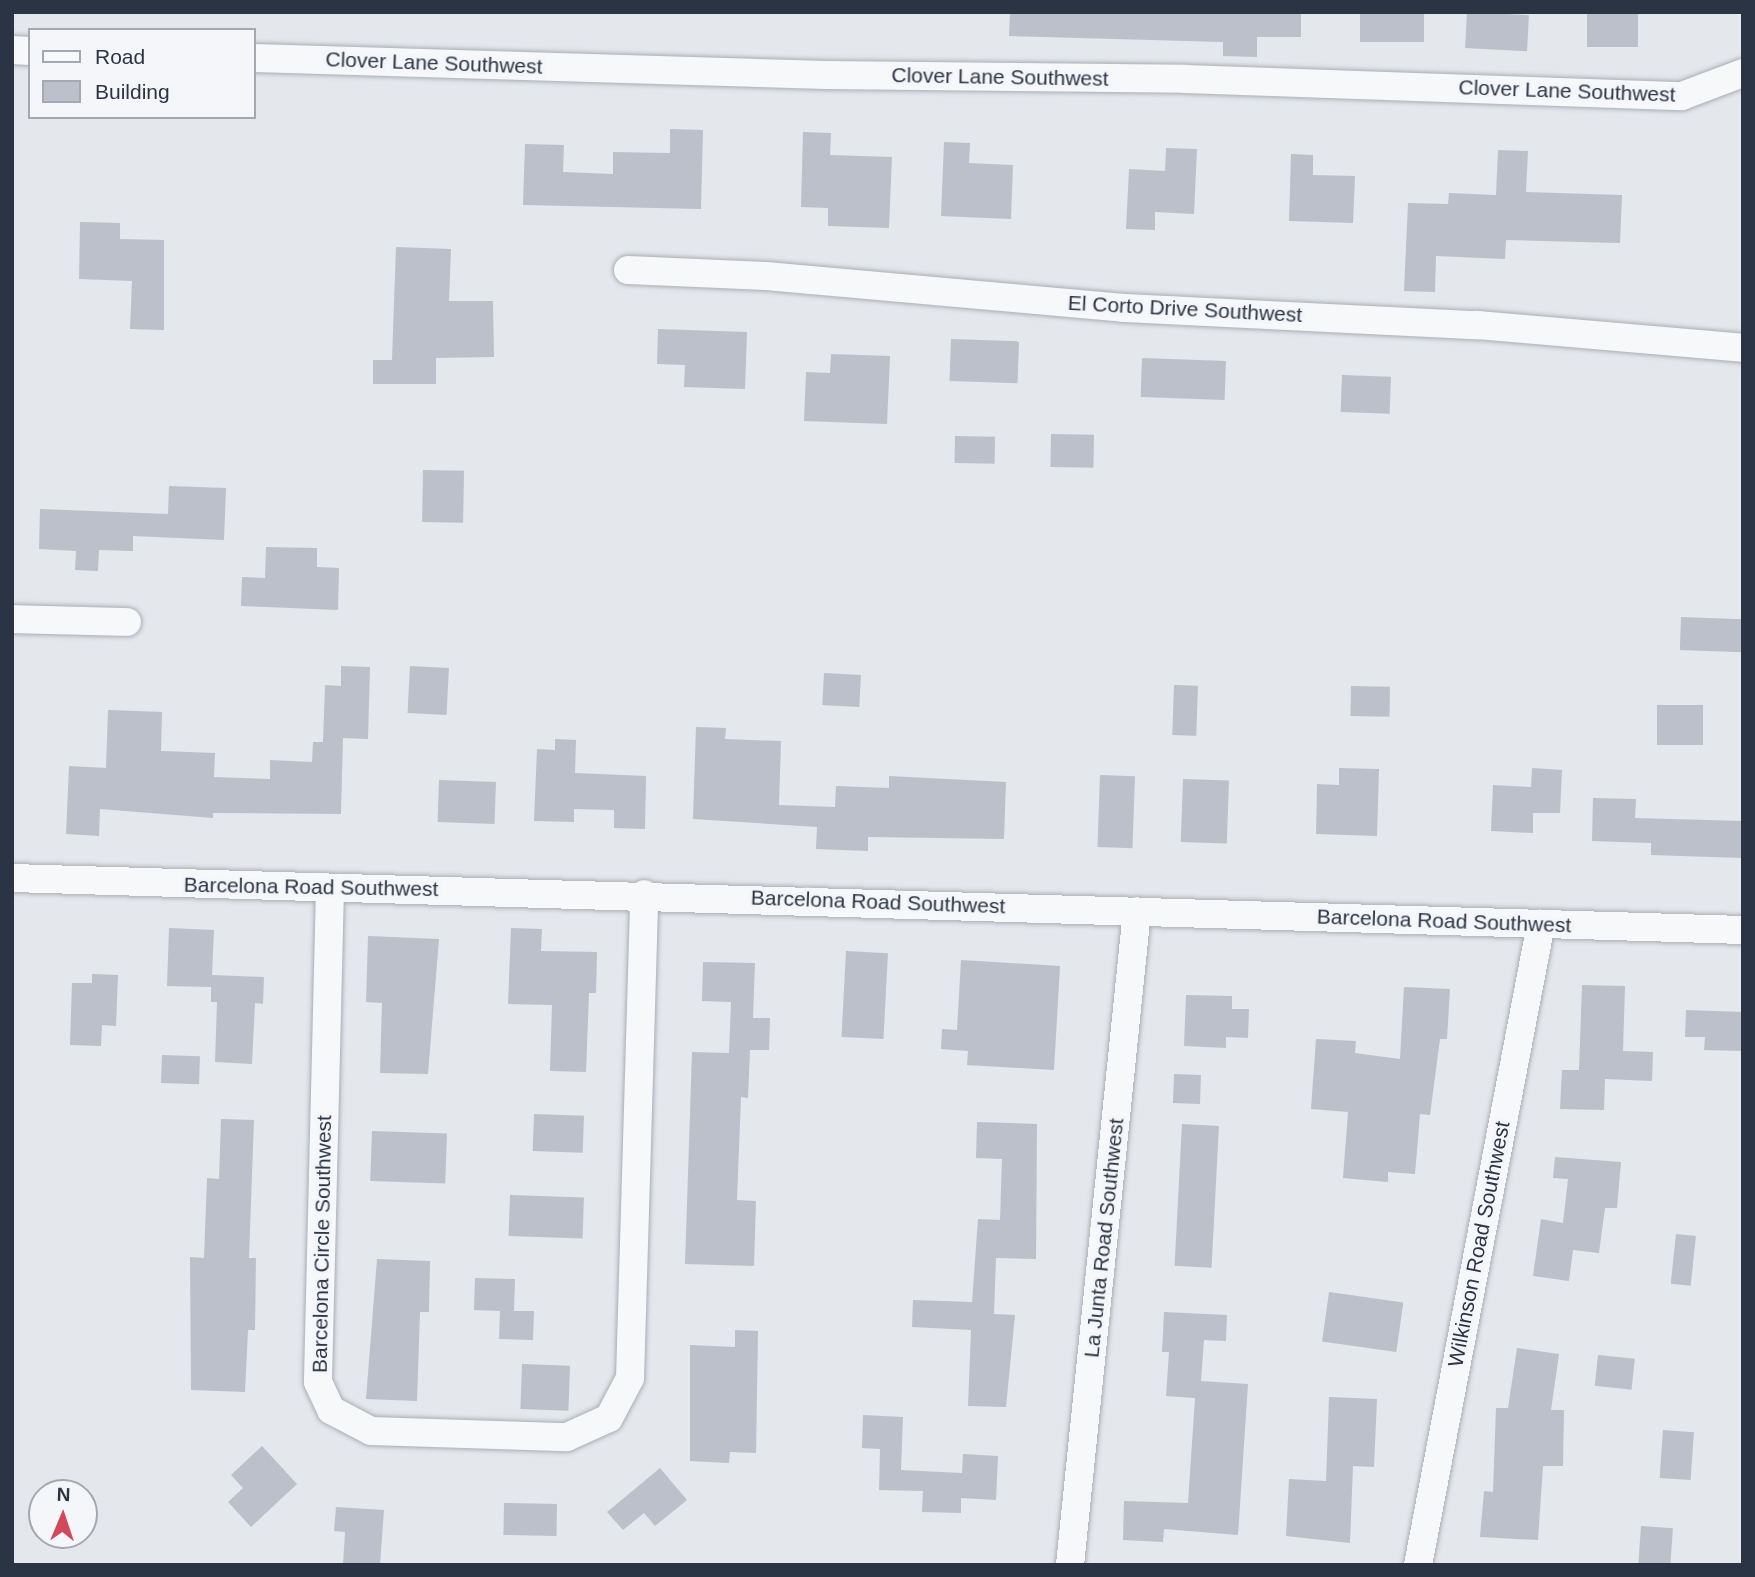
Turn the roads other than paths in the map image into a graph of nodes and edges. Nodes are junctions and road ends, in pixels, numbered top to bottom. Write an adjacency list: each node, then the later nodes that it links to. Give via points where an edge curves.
1 (256, 58): 2 (street, Clover Lane Southwest, via 826,75 1199,79 1682,96)
2 (1743, 73)
3 (628, 270): 4 (street, El Corto Drive Southwest, via 766,276 1124,308 1477,325)
4 (1743, 348)
5 (12, 619): 6 (street)
6 (127, 622)
7 (12, 878): 8 (street, Barcelona Road Southwest)
8 (330, 888): 9 (street, Barcelona Road Southwest); 9 (street, Barcelona Circle Southwest, via 318,1382 331,1410 371,1431 568,1437 609,1418 630,1378)
9 (645, 894): 10 (street, Barcelona Road Southwest)
10 (1137, 911): 11 (street, Barcelona Road Southwest); 13 (street, La Junta Road Southwest)
11 (1541, 924): 12 (street, Barcelona Road Southwest); 14 (street, Wilkinson Road Southwest)
12 (1743, 930)
13 (1070, 1565)
14 (1418, 1565)

